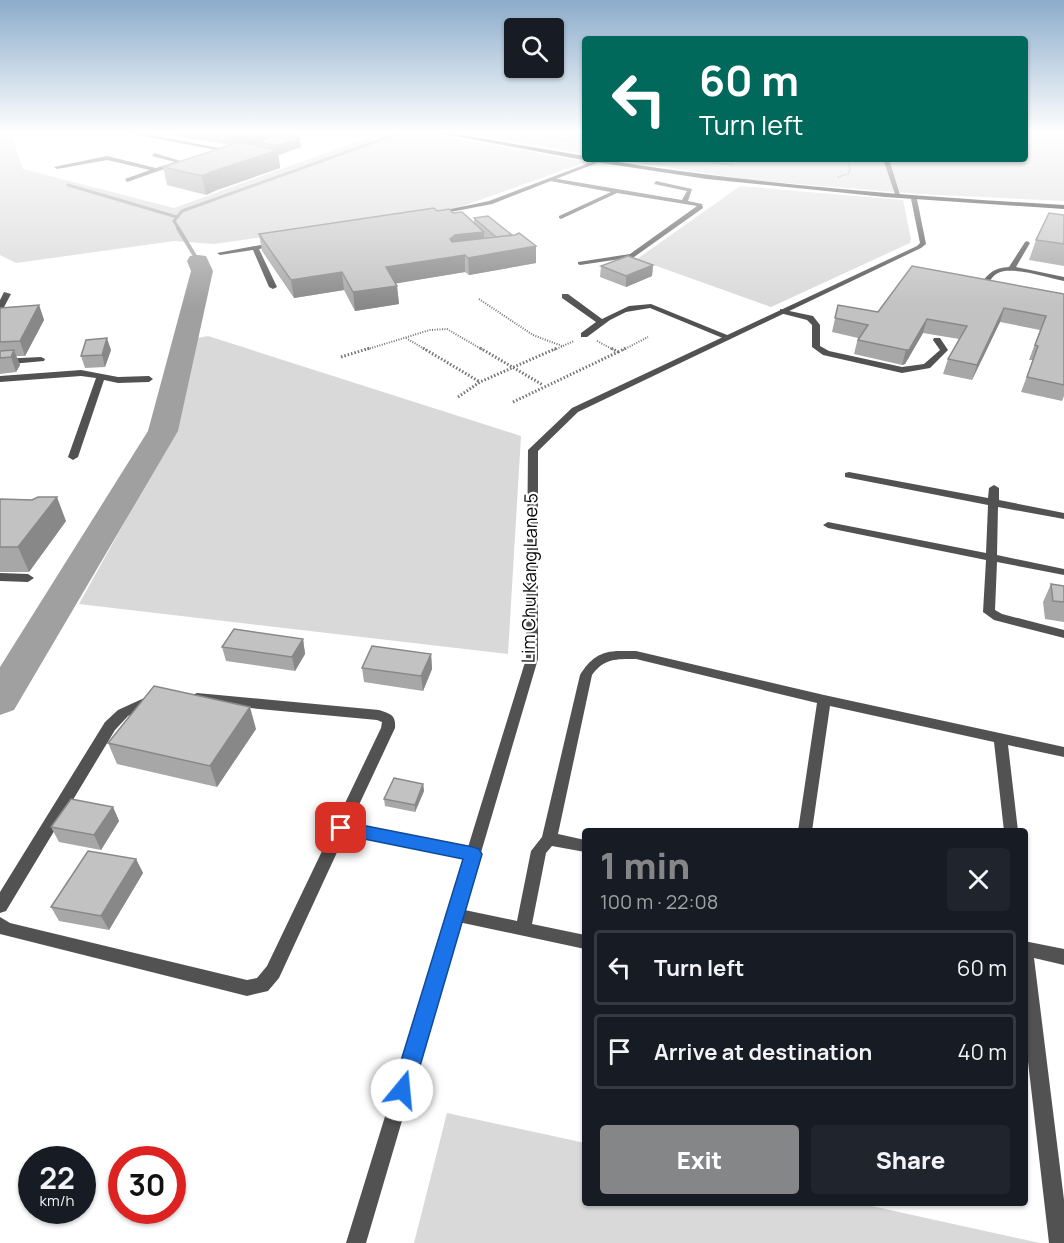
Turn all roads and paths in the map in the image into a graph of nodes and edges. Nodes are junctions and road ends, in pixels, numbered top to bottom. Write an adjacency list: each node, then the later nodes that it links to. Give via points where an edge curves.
1 (522, 191): 11 (street)
2 (610, 191): 6 (street)
3 (689, 191): 9 (street)
4 (835, 191): 7 (main road)
5 (897, 191): 7 (street)
6 (615, 192): 9 (street); 13 (street)
7 (899, 197): 8 (main road)
8 (914, 199): 10 (main road); 28 (street, Lim Chu Kang Lane 5, via 923,244 919,248)
9 (684, 202): 19 (street, via 700,208 632,256)
10 (1064, 207)
11 (450, 211): 12 (street); 14 (street, via 458,217)
12 (429, 214)
13 (561, 217)
14 (435, 221)
15 (289, 242): 17 (street)
16 (1027, 243): 20 (street)
17 (255, 248): 18 (street); 22 (street)
18 (220, 253)
19 (580, 263)
20 (1011, 269): 21 (street); 23 (street, via 991,274)
21 (1064, 279)
22 (273, 287)
23 (981, 290)
24 (7, 294): 27 (street)
25 (565, 296): 29 (street)
26 (479, 299): 35 (path, via 534,335)
27 (0, 307)
28 (783, 310): 32 (street, Lim Chu Kang Lane 5); 34 (street, via 810,318 816,325 816,347 826,353 902,370 927,366 944,350)
29 (601, 322): 30 (street); 32 (street, via 626,308 651,306)
30 (584, 335): 35 (path); 36 (path)
31 (648, 337): 36 (path)
32 (728, 337): 69 (street, Lim Chu Kang Lane 5, via 575,410 533,450 532,658)
33 (405, 338): 37 (path); 40 (path, via 447,329); 44 (path)
34 (937, 340)
35 (562, 347): 40 (path)
36 (618, 352): 45 (path)
37 (340, 357)
38 (41, 359): 39 (street)
39 (0, 363)
40 (510, 368): 44 (path); 45 (path)
41 (101, 376): 42 (street, via 81,373); 43 (street); 48 (street)
42 (0, 379)
43 (149, 379)
44 (480, 382): 46 (path)
45 (543, 386): 47 (path)
46 (458, 397)
47 (513, 402)
48 (73, 457)
49 (849, 476): 51 (street)
50 (994, 488): 51 (street)
51 (992, 503): 52 (street); 54 (street)
52 (1064, 516)
53 (828, 525): 54 (street)
54 (991, 558): 55 (street); 58 (street, via 989,612)
55 (1064, 572)
56 (0, 577): 57 (street)
57 (28, 578)
58 (1064, 634)
59 (181, 696): 64 (street, via 379,714 389,720)
60 (162, 697): 70 (street, via 142,702 110,726)
61 (824, 700): 62 (street); 65 (street); 67 (street, via 636,656 606,654 593,663 586,675)
62 (1000, 738): 63 (street); 66 (street)
63 (1064, 752)
64 (341, 828): 69 (street); 72 (street, via 273,972 262,985 247,988 6,929)
65 (805, 828)
66 (1011, 828)
67 (549, 839): 68 (street); 73 (street, via 539,851)
68 (582, 845)
69 (473, 854): 71 (street, Lim Chu Kang Lane 5)
70 (0, 906)
71 (455, 915): 73 (street); 78 (street, Lim Chu Kang Lane 5)
72 (0, 924)
73 (523, 929): 74 (street)
74 (582, 941)
75 (1028, 949): 76 (street)
76 (1064, 957)
77 (1028, 982): 79 (street)
78 (356, 1243)
79 (1059, 1243)

